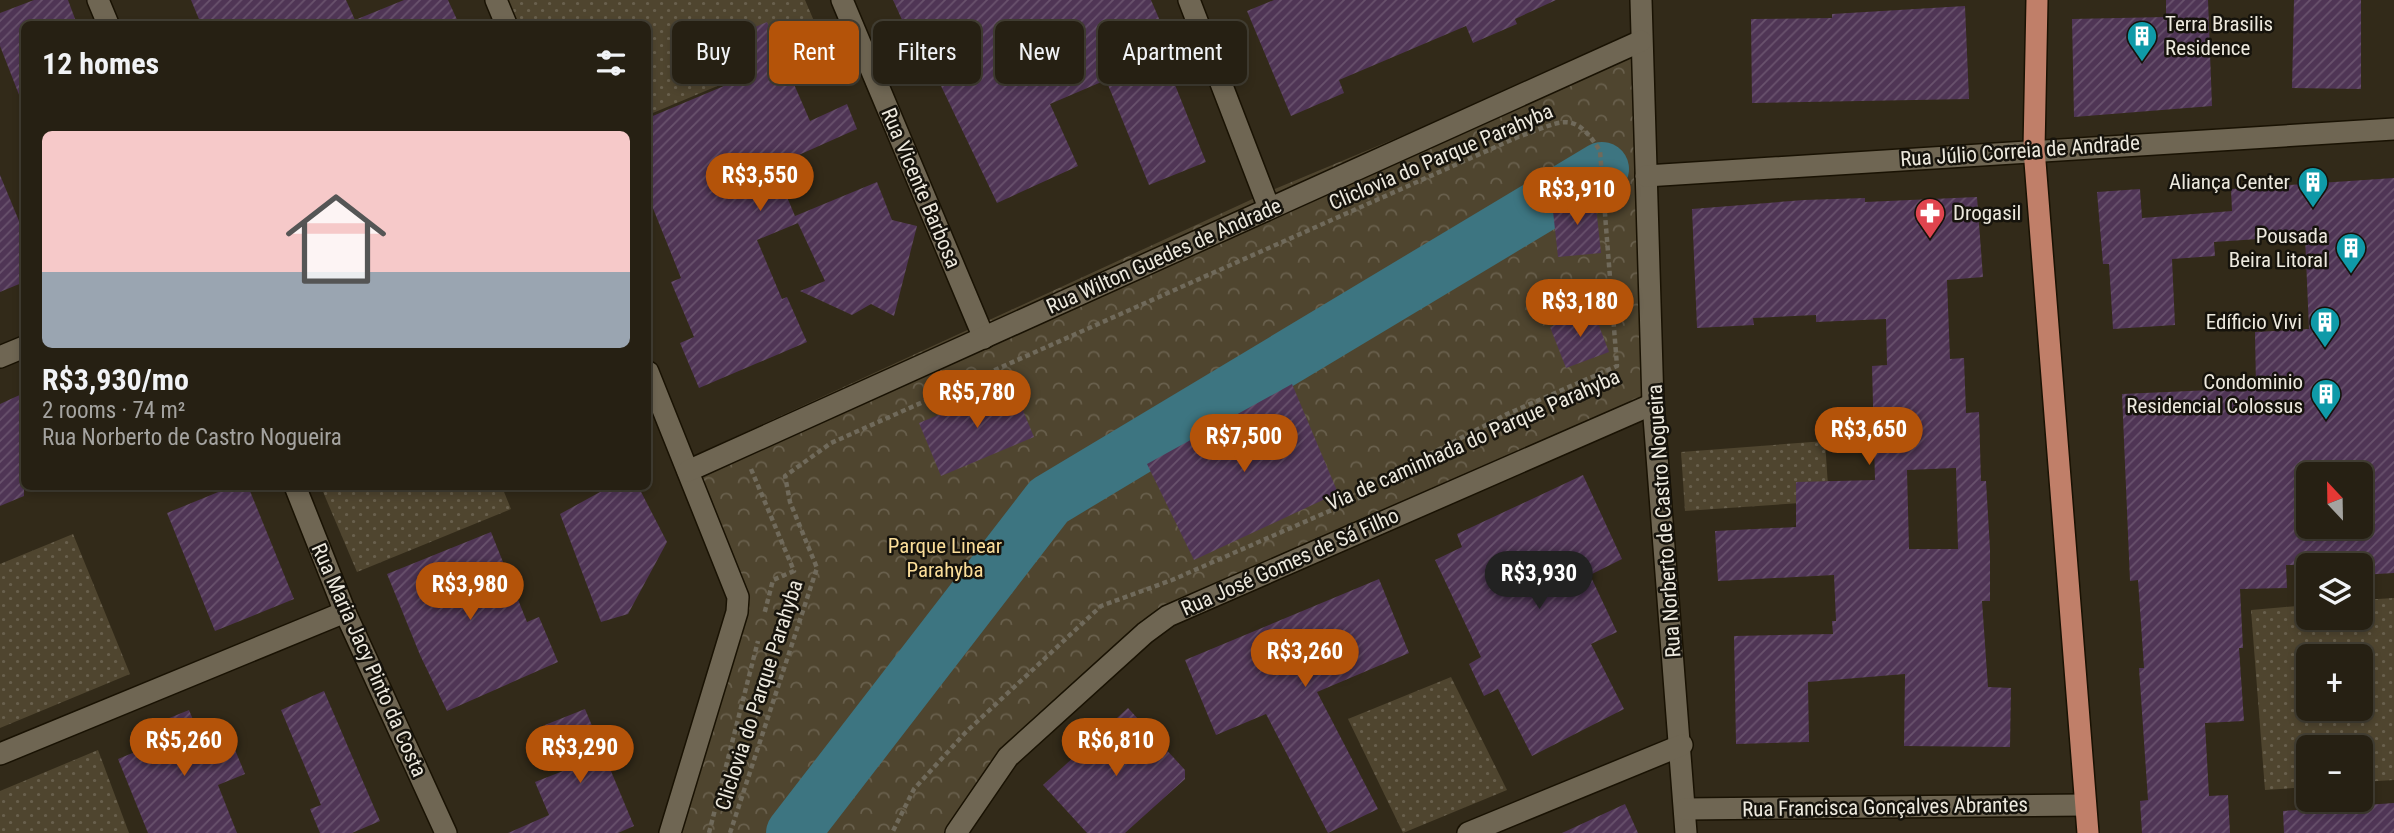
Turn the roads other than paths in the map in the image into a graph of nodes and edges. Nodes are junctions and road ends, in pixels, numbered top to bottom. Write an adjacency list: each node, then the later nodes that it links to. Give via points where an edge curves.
1 (98, 0): 7 (street)
2 (496, 0): 8 (street)
3 (842, 0): 14 (street, Rua Vicente Barbosa)
4 (1189, 0): 13 (street)
5 (1642, 0): 9 (street, Rua Norberto de Castro Nogueira)
6 (2037, 0): 11 (main road)
7 (107, 21)
8 (505, 21)
9 (1641, 41): 12 (street, Rua Norberto de Castro Nogueira); 13 (street, Rua Wilton Guedes de Andrade)
10 (2394, 129): 11 (street, Rua Júlio Correia de Andrade)
11 (2034, 149): 12 (street, Rua Júlio Correia de Andrade); 24 (main road)
12 (1646, 176): 18 (street, Rua Norberto de Castro Nogueira)
13 (1269, 208): 14 (street, Rua Wilton Guedes de Andrade)
14 (984, 338): 19 (street, Rua Wilton Guedes de Andrade)
15 (21, 347): 16 (street)
16 (0, 357)
17 (651, 379): 19 (street)
18 (1653, 404): 22 (street, Rua Norberto de Castro Nogueira); 28 (street, Rua José Gomes de Sá Filho, via 1168,616 1008,757)
19 (688, 471): 27 (street, via 736,586 737,612)
20 (297, 490): 21 (street, Rua Maria Jacy Pinto da Costa)
21 (345, 612): 23 (street); 26 (street, Rua Maria Jacy Pinto da Costa)
22 (1682, 745): 25 (street, Rua Norberto de Castro Nogueira); 29 (street)
23 (0, 754)
24 (2085, 805): 25 (street, Rua Francisca Gonçalves Abrantes); 31 (main road)
25 (1685, 809): 30 (street, Rua Norberto de Castro Nogueira)
26 (446, 833)
27 (670, 833)
28 (956, 833)
29 (1468, 833)
30 (1686, 833)
31 (2088, 833)

